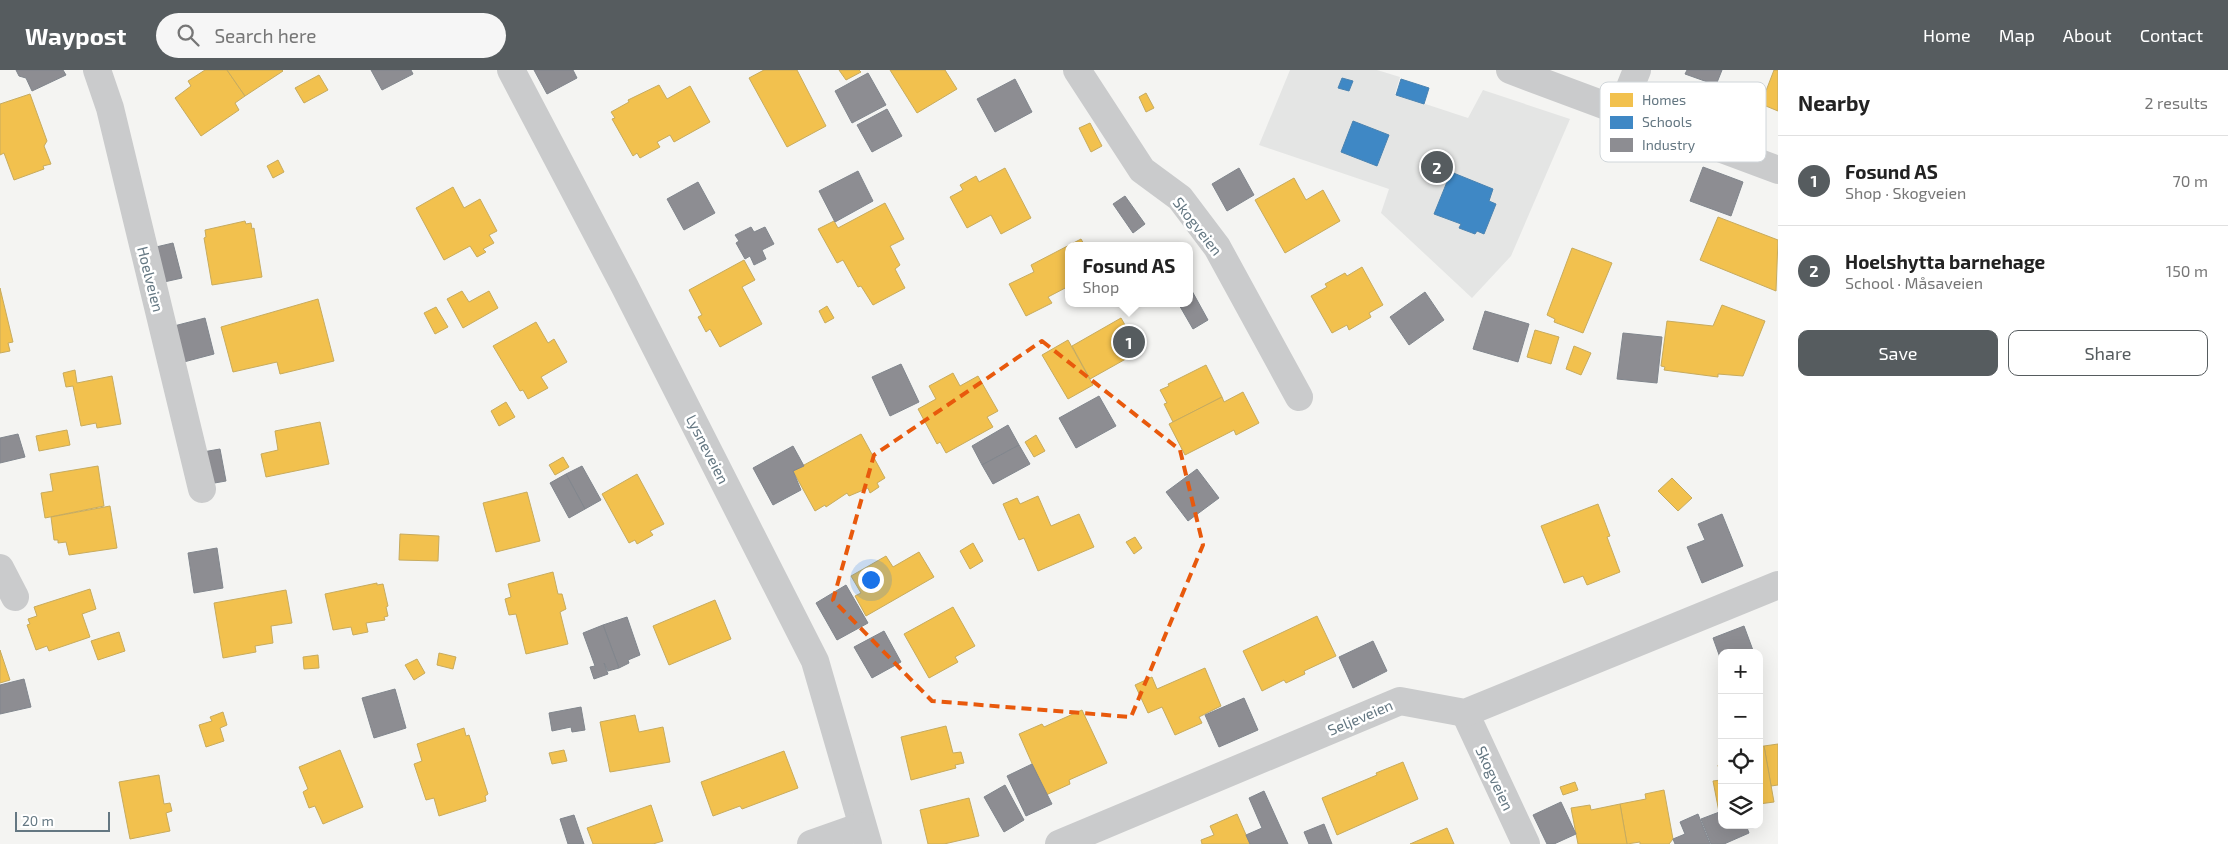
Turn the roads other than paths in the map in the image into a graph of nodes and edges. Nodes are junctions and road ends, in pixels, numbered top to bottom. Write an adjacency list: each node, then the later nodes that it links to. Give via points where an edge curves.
1 (97, 70): 11 (street, Hoelveien, via 112,118)
2 (511, 70): 16 (street, Lysneveien, via 815,661)
3 (1077, 70): 10 (street, Skogveien, via 1142,170 1180,198 1217,247)
4 (1510, 70): 7 (street)
5 (1637, 70): 6 (street)
6 (1632, 82)
7 (1600, 102)
8 (1757, 162): 9 (street)
9 (1778, 170)
10 (1299, 397)
11 (202, 489)
12 (0, 568): 14 (street)
13 (1778, 585): 15 (street)
14 (14, 597)
15 (1465, 713): 18 (street, Seljeveien, via 1400,701); 19 (street, Skogveien)
16 (865, 835): 17 (street)
17 (811, 844)
18 (1059, 844)
19 (1526, 844)

